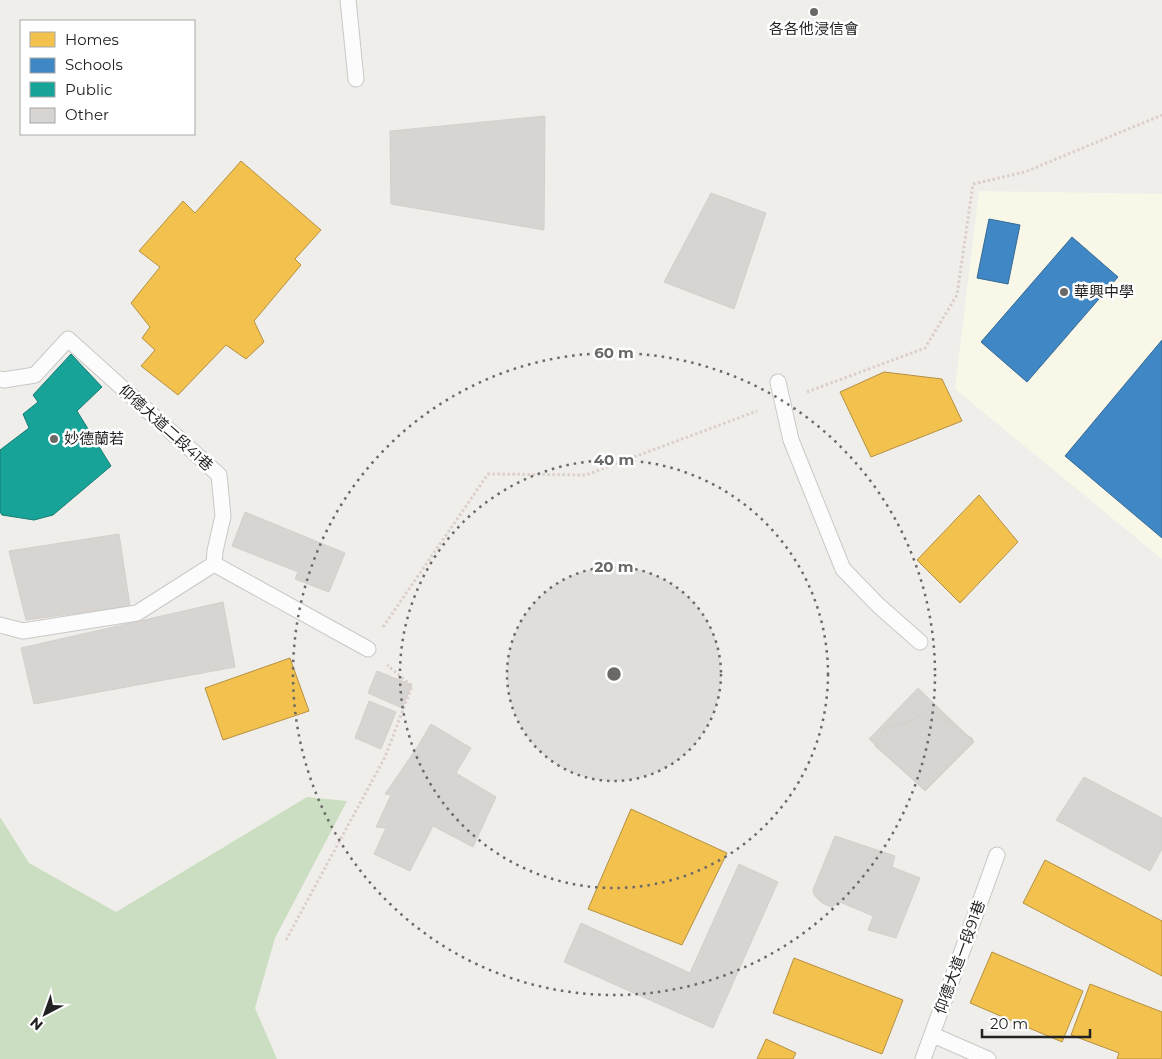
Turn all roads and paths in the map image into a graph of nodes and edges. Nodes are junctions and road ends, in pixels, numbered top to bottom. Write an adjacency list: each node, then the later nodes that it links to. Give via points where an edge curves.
1 (348, 0): 2 (lane)
2 (356, 79)
3 (1162, 115): 6 (path, via 1025,172 973,184 957,295 925,348)
4 (0, 379): 7 (lane, 仰德大道二段41巷, via 35,375 68,340 218,475 223,516)
5 (778, 382): 6 (lane)
6 (782, 401): 9 (lane, via 791,440 843,569); 10 (path, via 586,475 488,474)
7 (214, 564): 8 (lane, via 137,613 23,631); 10 (lane)
8 (0, 624)
9 (920, 642)
10 (368, 649): 12 (path, via 412,686 385,757)
11 (997, 855): 13 (lane, 仰德大道一段91巷)
12 (286, 940)
13 (933, 1035): 14 (lane, 仰德大道一段91巷); 15 (lane)
14 (923, 1059)
15 (988, 1059)

